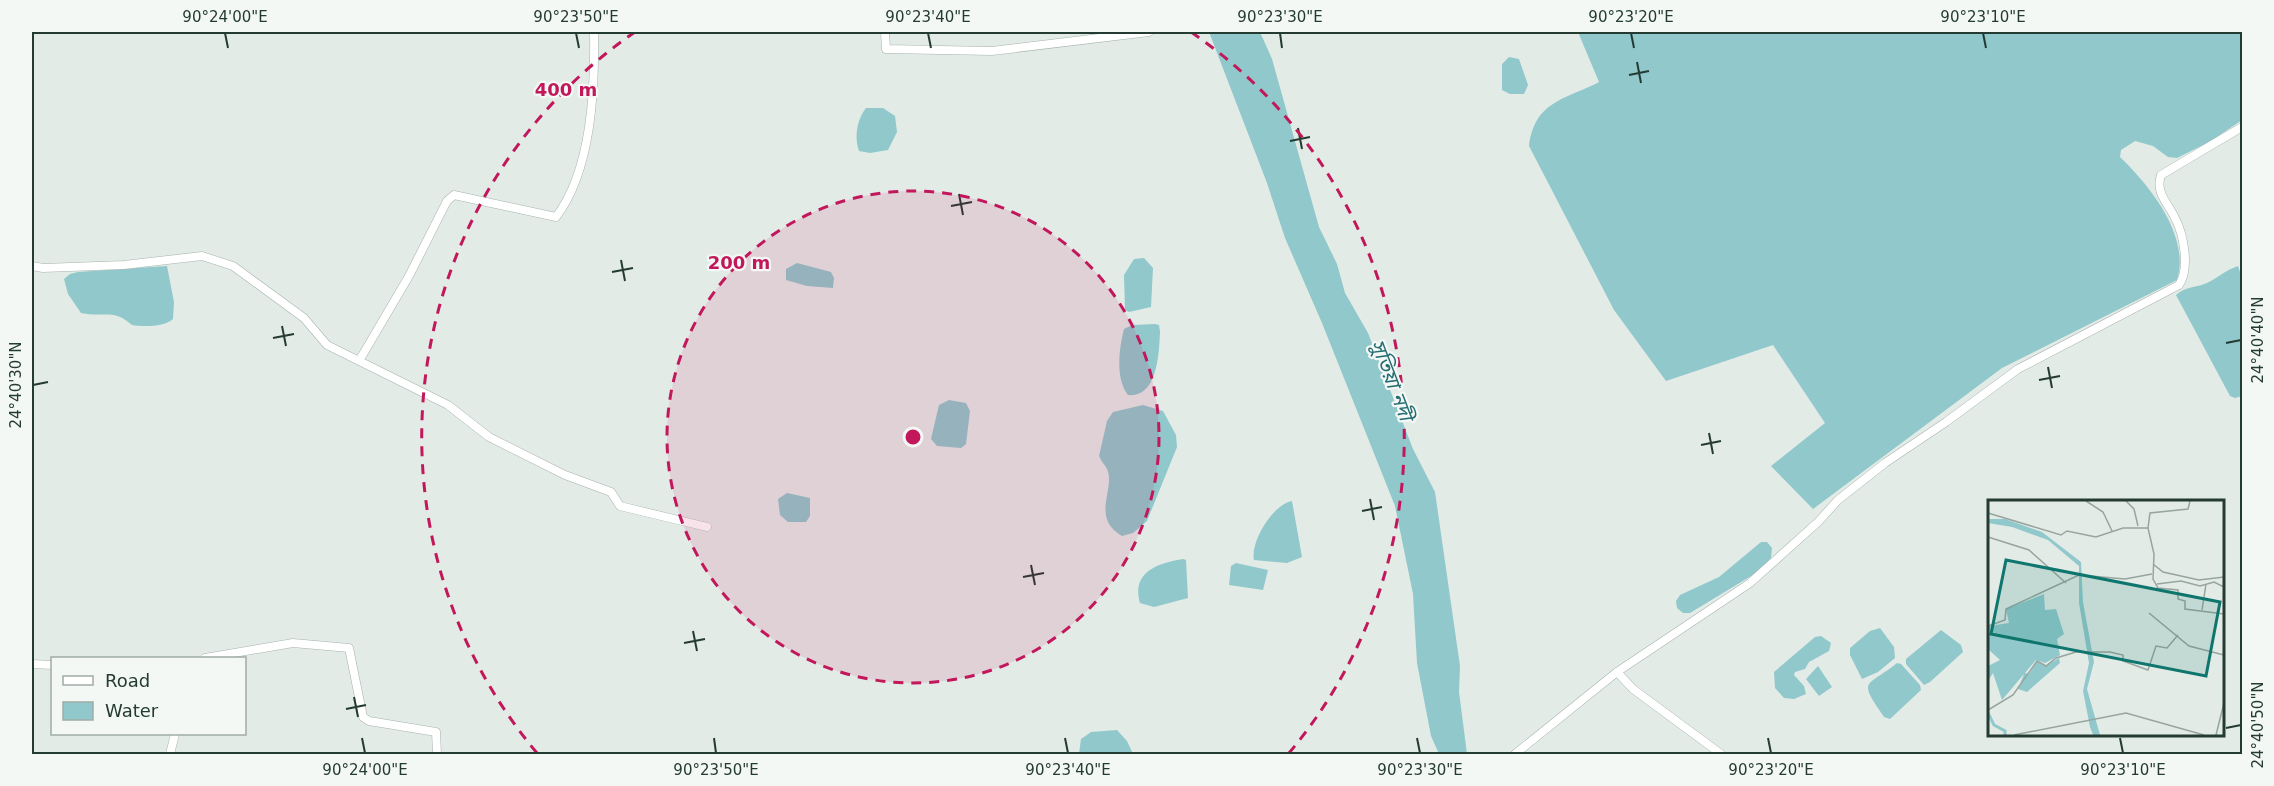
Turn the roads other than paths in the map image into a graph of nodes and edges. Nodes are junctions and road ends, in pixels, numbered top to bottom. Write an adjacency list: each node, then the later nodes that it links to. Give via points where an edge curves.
1 (594, 32): 6 (street, via 590,117 582,157 565,206 556,217 454,195 447,201)
2 (885, 32): 3 (street, via 886,49 938,52 992,51)
3 (1149, 32)
4 (2242, 127): 11 (street, via 2161,175 2160,190 2175,217 2182,243 2185,276 2179,285 2018,369 1846,494 1750,583)
5 (32, 266): 6 (street, via 124,265 202,256 233,266 304,318 327,345)
6 (360, 361): 7 (street, via 448,405 489,437 565,475 611,492 620,506)
7 (707, 527)
8 (211, 657): 14 (street, via 293,643 349,648 363,717 436,732)
9 (32, 664): 10 (street)
10 (51, 665)
11 (1617, 672): 15 (street); 16 (street, via 1632,689)
12 (175, 735): 13 (street)
13 (170, 754)
14 (437, 754)
15 (1515, 754)
16 (1721, 754)

